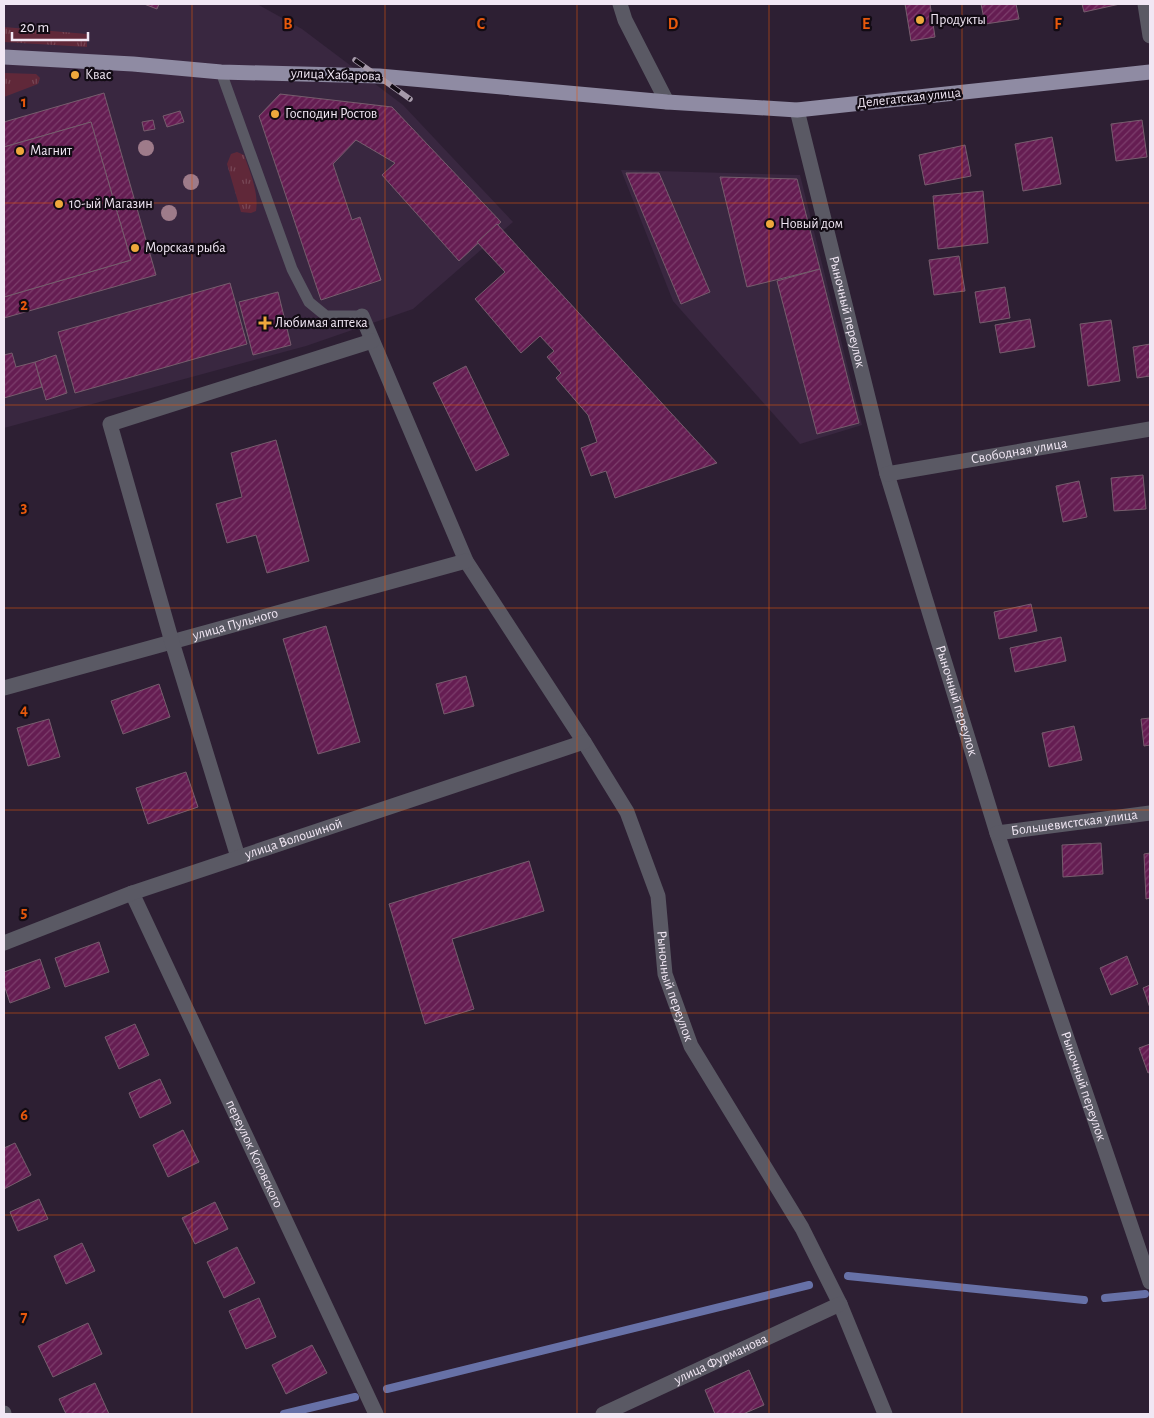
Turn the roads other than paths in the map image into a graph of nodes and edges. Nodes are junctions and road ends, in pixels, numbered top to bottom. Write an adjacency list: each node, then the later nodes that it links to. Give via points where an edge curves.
1 (620, 4): 7 (street)
2 (1145, 4): 3 (street)
3 (1150, 36)
4 (4, 57): 5 (main road, улица Хабарова)
5 (221, 72): 7 (main road, улица Хабарова, via 379,76); 9 (lane, via 292,269 309,302 326,316)
6 (1150, 72): 8 (main road, Делегатская улица)
7 (667, 102): 8 (main road, Делегатская улица)
8 (798, 110): 12 (street, Рыночный переулок)
9 (362, 316): 10 (street, Рыночный переулок)
10 (372, 341): 13 (street, Рыночный переулок); 14 (street, via 110,424)
11 (1150, 429): 12 (street, Свободная улица)
12 (887, 474): 18 (street, Рыночный переулок)
13 (466, 561): 14 (street, улица Пульного); 16 (street, Рыночный переулок)
14 (172, 642): 15 (street, улица Пульного); 19 (street)
15 (4, 688)
16 (584, 742): 19 (street, улица Волошиной); 23 (street, Рыночный переулок, via 627,812 658,896 665,974 691,1046 802,1228)
17 (1150, 814): 18 (street, Большевистская улица)
18 (997, 833): 22 (street, Рыночный переулок)
19 (238, 857): 20 (street, улица Волошиной)
20 (132, 893): 21 (street, улица Волошиной); 24 (street, переулок Котовского)
21 (4, 943)
22 (1150, 1282)
23 (840, 1304): 25 (street, улица Фурманова); 26 (street, Рыночный переулок)
24 (376, 1414)
25 (603, 1414)
26 (885, 1414)

